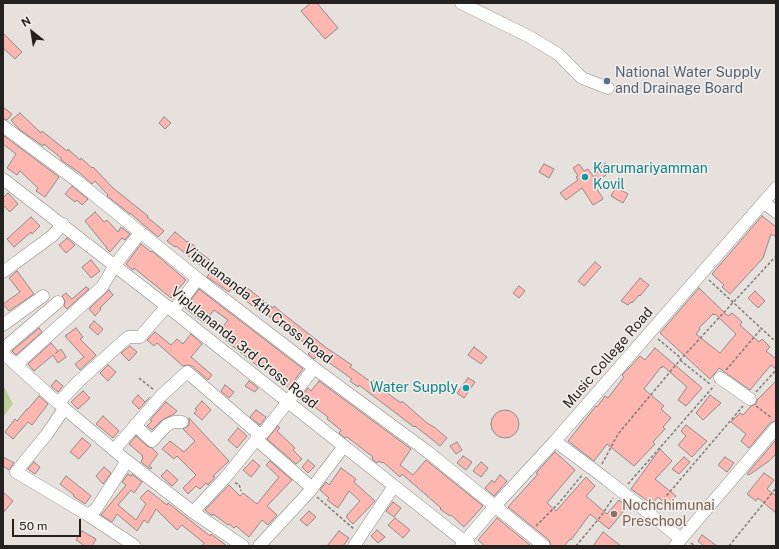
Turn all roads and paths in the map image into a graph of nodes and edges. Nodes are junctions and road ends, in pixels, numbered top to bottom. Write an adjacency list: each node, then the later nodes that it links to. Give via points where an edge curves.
1 (461, 3): 2 (street, via 528,36 558,54 582,78)
2 (608, 88)
3 (3, 126): 9 (street, Vipulananda 4th Cross Road, via 77,181)
4 (3, 179): 8 (street, Vipulananda 3rd Cross Road)
5 (776, 188): 6 (street, Music College Road)
6 (763, 202): 7 (street); 13 (street, Music College Road)
7 (776, 212)
8 (63, 224): 11 (street, Vipulananda 3rd Cross Road); 12 (street, via 52,236)
9 (140, 233): 11 (street); 14 (street, Vipulananda 4th Cross Road)
10 (776, 256): 17 (path)
11 (114, 265): 18 (street, Vipulananda 3rd Cross Road); 26 (street, via 102,286)
12 (3, 272)
13 (702, 273): 17 (path); 21 (street, Music College Road)
14 (198, 278): 18 (street); 27 (street, Vipulananda 4th Cross Road)
15 (43, 296): 19 (street)
16 (58, 302): 23 (street)
17 (733, 303): 20 (path); 25 (path)
18 (170, 308): 33 (street, Vipulananda 3rd Cross Road); 34 (street, via 140,337 128,338 79,381)
19 (3, 325)
20 (761, 329): 22 (path); 30 (path)
21 (650, 332): 25 (path); 40 (street, Music College Road)
22 (776, 341)
23 (3, 348)
24 (3, 353): 26 (street)
25 (681, 359): 30 (path); 44 (path, via 618,434)
26 (16, 365): 34 (street)
27 (314, 368): 33 (street); 49 (street, Vipulananda 4th Cross Road, via 428,452)
28 (776, 370): 32 (path)
29 (139, 378): 31 (path)
30 (717, 382): 32 (street); 48 (path)
31 (161, 396): 37 (street); 39 (street, via 186,372)
32 (749, 399): 35 (path); 51 (path)
33 (287, 402): 39 (street); 41 (street, Vipulananda 3rd Cross Road)
34 (61, 406): 42 (street); 52 (street, via 48,434 16,472)
35 (776, 421)
36 (182, 422): 37 (street, via 167,425 152,441)
37 (135, 425): 42 (street)
38 (776, 428): 55 (street)
39 (258, 437): 47 (street); 50 (street)
40 (556, 441): 44 (street); 49 (street, Music College Road)
41 (344, 446): 45 (street, Vipulananda 3rd Cross Road); 47 (street)
42 (114, 450): 43 (street)
43 (127, 461): 50 (street); 52 (street, via 96,509)
44 (593, 469): 48 (street); 53 (path)
45 (394, 486): 54 (street); 56 (street, Vipulananda 3rd Cross Road)
46 (776, 488): 63 (path)
47 (311, 490): 54 (path); 59 (street)
48 (620, 490): 51 (street); 62 (path)
49 (495, 506): 53 (street, Vipulananda 4th Cross Road); 56 (street, Music College Road)
50 (193, 512): 58 (street)
51 (651, 514): 55 (street)
52 (88, 516): 57 (street)
53 (530, 534): 61 (street, Vipulananda 4th Cross Road)
54 (361, 535): 60 (street)
55 (678, 542)
56 (465, 545)
57 (135, 546)
58 (243, 546)
59 (259, 546)
60 (354, 546)
61 (544, 546)
62 (576, 546)
63 (729, 546)

